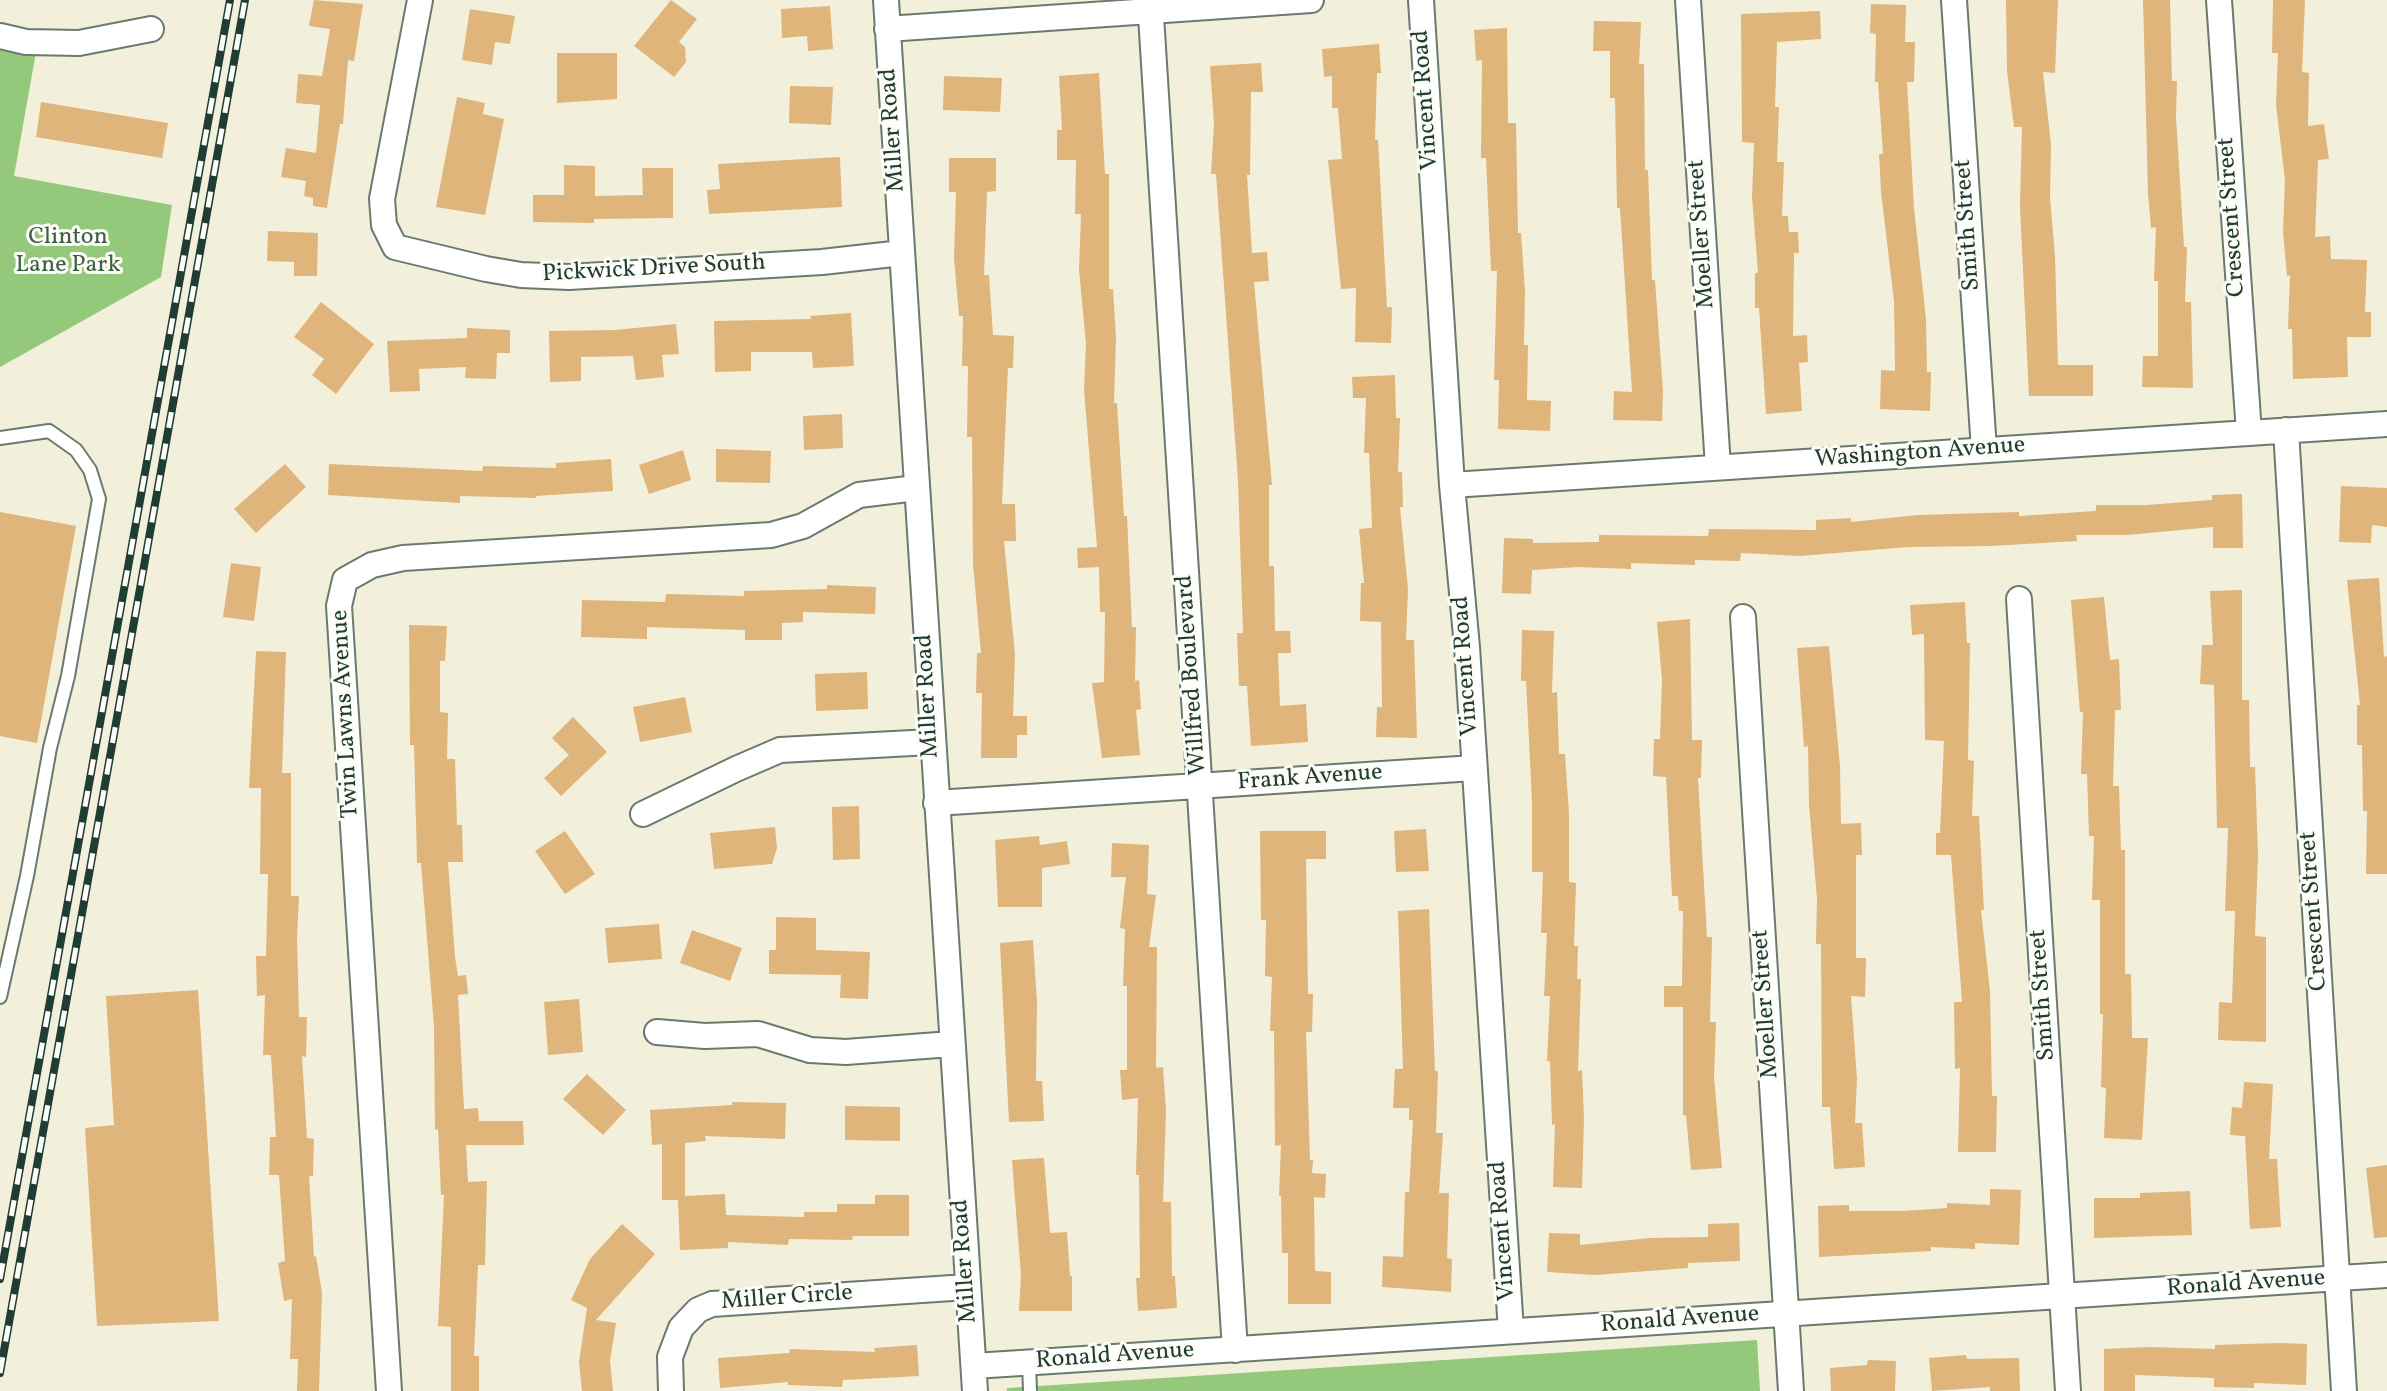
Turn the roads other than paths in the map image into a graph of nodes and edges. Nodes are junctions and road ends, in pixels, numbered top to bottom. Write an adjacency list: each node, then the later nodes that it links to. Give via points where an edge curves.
1 (420, 0): 12 (street, Pickwick Drive South, via 382,199 384,225 395,247 509,273 569,277)
2 (886, 0): 10 (street, Miller Road)
3 (1311, 0): 8 (street)
4 (1421, 0): 19 (street, Vincent Road)
5 (1688, 0): 18 (street, Moeller Street)
6 (1954, 0): 17 (street, Smith Street)
7 (2219, 0): 15 (street, Crescent Street)
8 (1151, 6): 10 (street); 25 (street, Willfred Boulevard)
9 (150, 29): 11 (street, via 79,43 26,42)
10 (887, 29): 12 (street, Miller Road)
11 (0, 36)
12 (902, 253): 20 (street, Miller Road)
13 (2387, 424): 14 (street, Washington Avenue)
14 (2286, 430): 15 (street, Washington Avenue); 32 (street, Crescent Street)
15 (2249, 433): 17 (street, Washington Avenue)
16 (0, 438): 28 (lane, via 49,431 76,450 90,470 99,499 68,676)
17 (1984, 450): 18 (street, Washington Avenue)
18 (1718, 467): 19 (street, Washington Avenue)
19 (1452, 485): 24 (street, Vincent Road)
20 (916, 488): 23 (street, Miller Road); 40 (street, Twin Lawns Avenue, via 859,495 803,526 771,535 403,558 372,565 345,580 339,606)
21 (2019, 599): 34 (street, Smith Street)
22 (1743, 617): 35 (street, Moeller Street)
23 (931, 741): 26 (street, Miller Road); 27 (street, via 780,750)
24 (1475, 768): 25 (street, Frank Avenue); 36 (street, Vincent Road)
25 (1200, 787): 26 (street, Frank Avenue); 37 (street, Willfred Boulevard)
26 (936, 803): 30 (street, Miller Road)
27 (643, 814)
28 (0, 998)
29 (657, 1032): 30 (street, via 758,1034 810,1050 846,1052)
30 (951, 1044): 33 (street, Miller Road)
31 (2387, 1275): 32 (street, Ronald Avenue)
32 (2338, 1279): 34 (street, Ronald Avenue); 46 (street, Crescent Street)
33 (967, 1287): 39 (street, Miller Road); 41 (street, Miller Circle, via 712,1304 698,1310 681,1328 670,1357)
34 (2062, 1297): 35 (street, Ronald Avenue); 45 (street, Smith Street)
35 (1787, 1314): 36 (street, Ronald Avenue); 44 (street, Moeller Street)
36 (1511, 1331): 37 (street, Ronald Avenue)
37 (1236, 1350): 38 (street, Ronald Avenue)
38 (1029, 1363): 39 (street, Ronald Avenue); 43 (lane)
39 (974, 1366): 42 (street, Miller Road)
40 (389, 1391)
41 (671, 1391)
42 (975, 1391)
43 (1030, 1391)
44 (1791, 1391)
45 (2068, 1391)
46 (2344, 1391)

